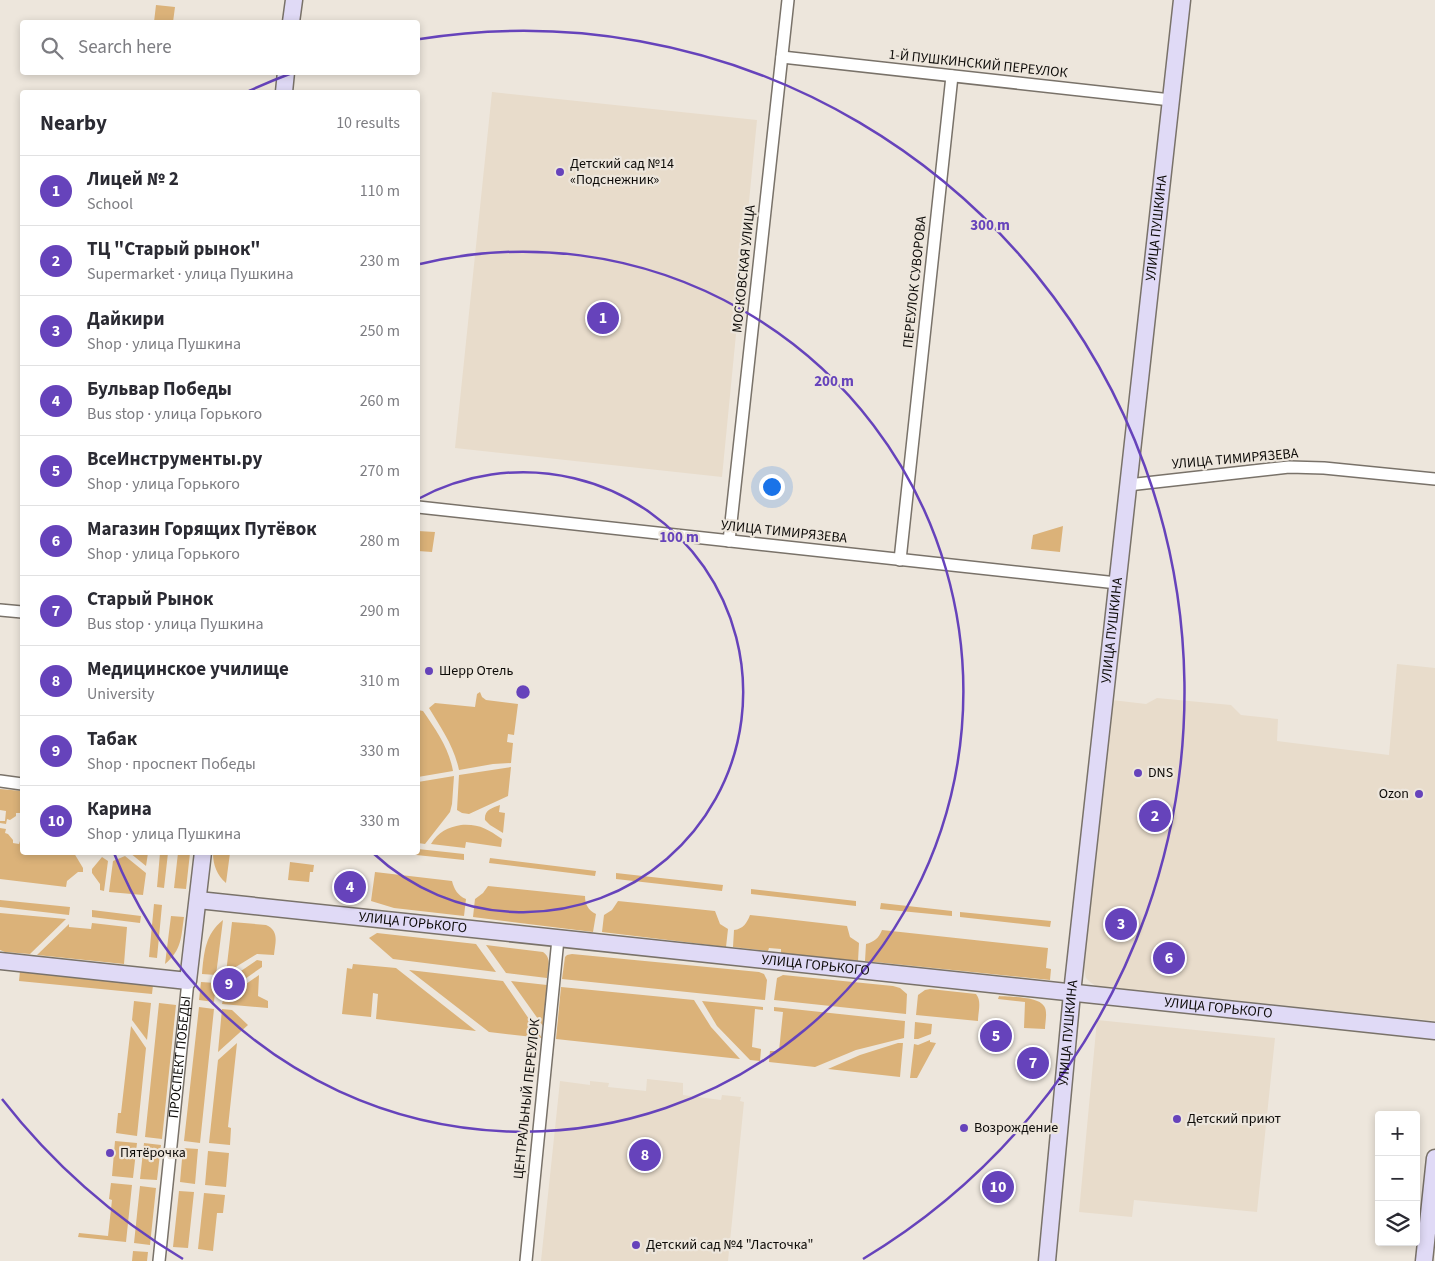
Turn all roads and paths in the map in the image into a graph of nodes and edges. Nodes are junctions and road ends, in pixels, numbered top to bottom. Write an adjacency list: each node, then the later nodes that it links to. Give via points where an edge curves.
1 (294, 0): 4 (main road)
2 (788, 0): 5 (street, МОСКОВСКАЯ УЛИЦА)
3 (1182, 0): 9 (main road, УЛИЦА ПУШКИНА)
4 (291, 20)
5 (782, 57): 7 (street, 1-Й ПУШКИНСКИЙ ПЕРЕУЛОК); 13 (street, МОСКОВСКАЯ УЛИЦА)
6 (286, 75): 8 (main road)
7 (952, 76): 9 (street, 1-Й ПУШКИНСКИЙ ПЕРЕУЛОК); 14 (street, ПЕРЕУЛОК СУВОРОВА)
8 (284, 90)
9 (1171, 100): 11 (main road, УЛИЦА ПУШКИНА)
10 (1435, 479): 11 (street, УЛИЦА ТИМИРЯЗЕВА, via 1290,467)
11 (1128, 485): 15 (main road, УЛИЦА ПУШКИНА)
12 (420, 507): 13 (street, УЛИЦА ТИМИРЯЗЕВА)
13 (729, 541): 14 (street, УЛИЦА ТИМИРЯЗЕВА)
14 (900, 560): 15 (street, УЛИЦА ТИМИРЯЗЕВА)
15 (1118, 583): 25 (main road, УЛИЦА ПУШКИНА)
16 (0, 610): 17 (street)
17 (20, 612)
18 (0, 781): 19 (street)
19 (20, 784)
20 (203, 855): 21 (main road, ПРОСПЕКТ ПОБЕДЫ)
21 (198, 900): 22 (main road, УЛИЦА ГОРЬКОГО); 24 (main road, ПРОСПЕКТ ПОБЕДЫ)
22 (558, 939): 25 (main road, УЛИЦА ГОРЬКОГО); 29 (street, ЦЕНТРАЛЬНЫЙ ПЕРЕУЛОК)
23 (0, 961): 24 (main road)
24 (188, 981): 28 (street, ПРОСПЕКТ ПОБЕДЫ)
25 (1072, 994): 26 (main road, УЛИЦА ГОРЬКОГО); 30 (main road, УЛИЦА ПУШКИНА)
26 (1435, 1031)
27 (1435, 1158): 31 (main road)
28 (159, 1261)
29 (526, 1261)
30 (1047, 1261)
31 (1424, 1261)

